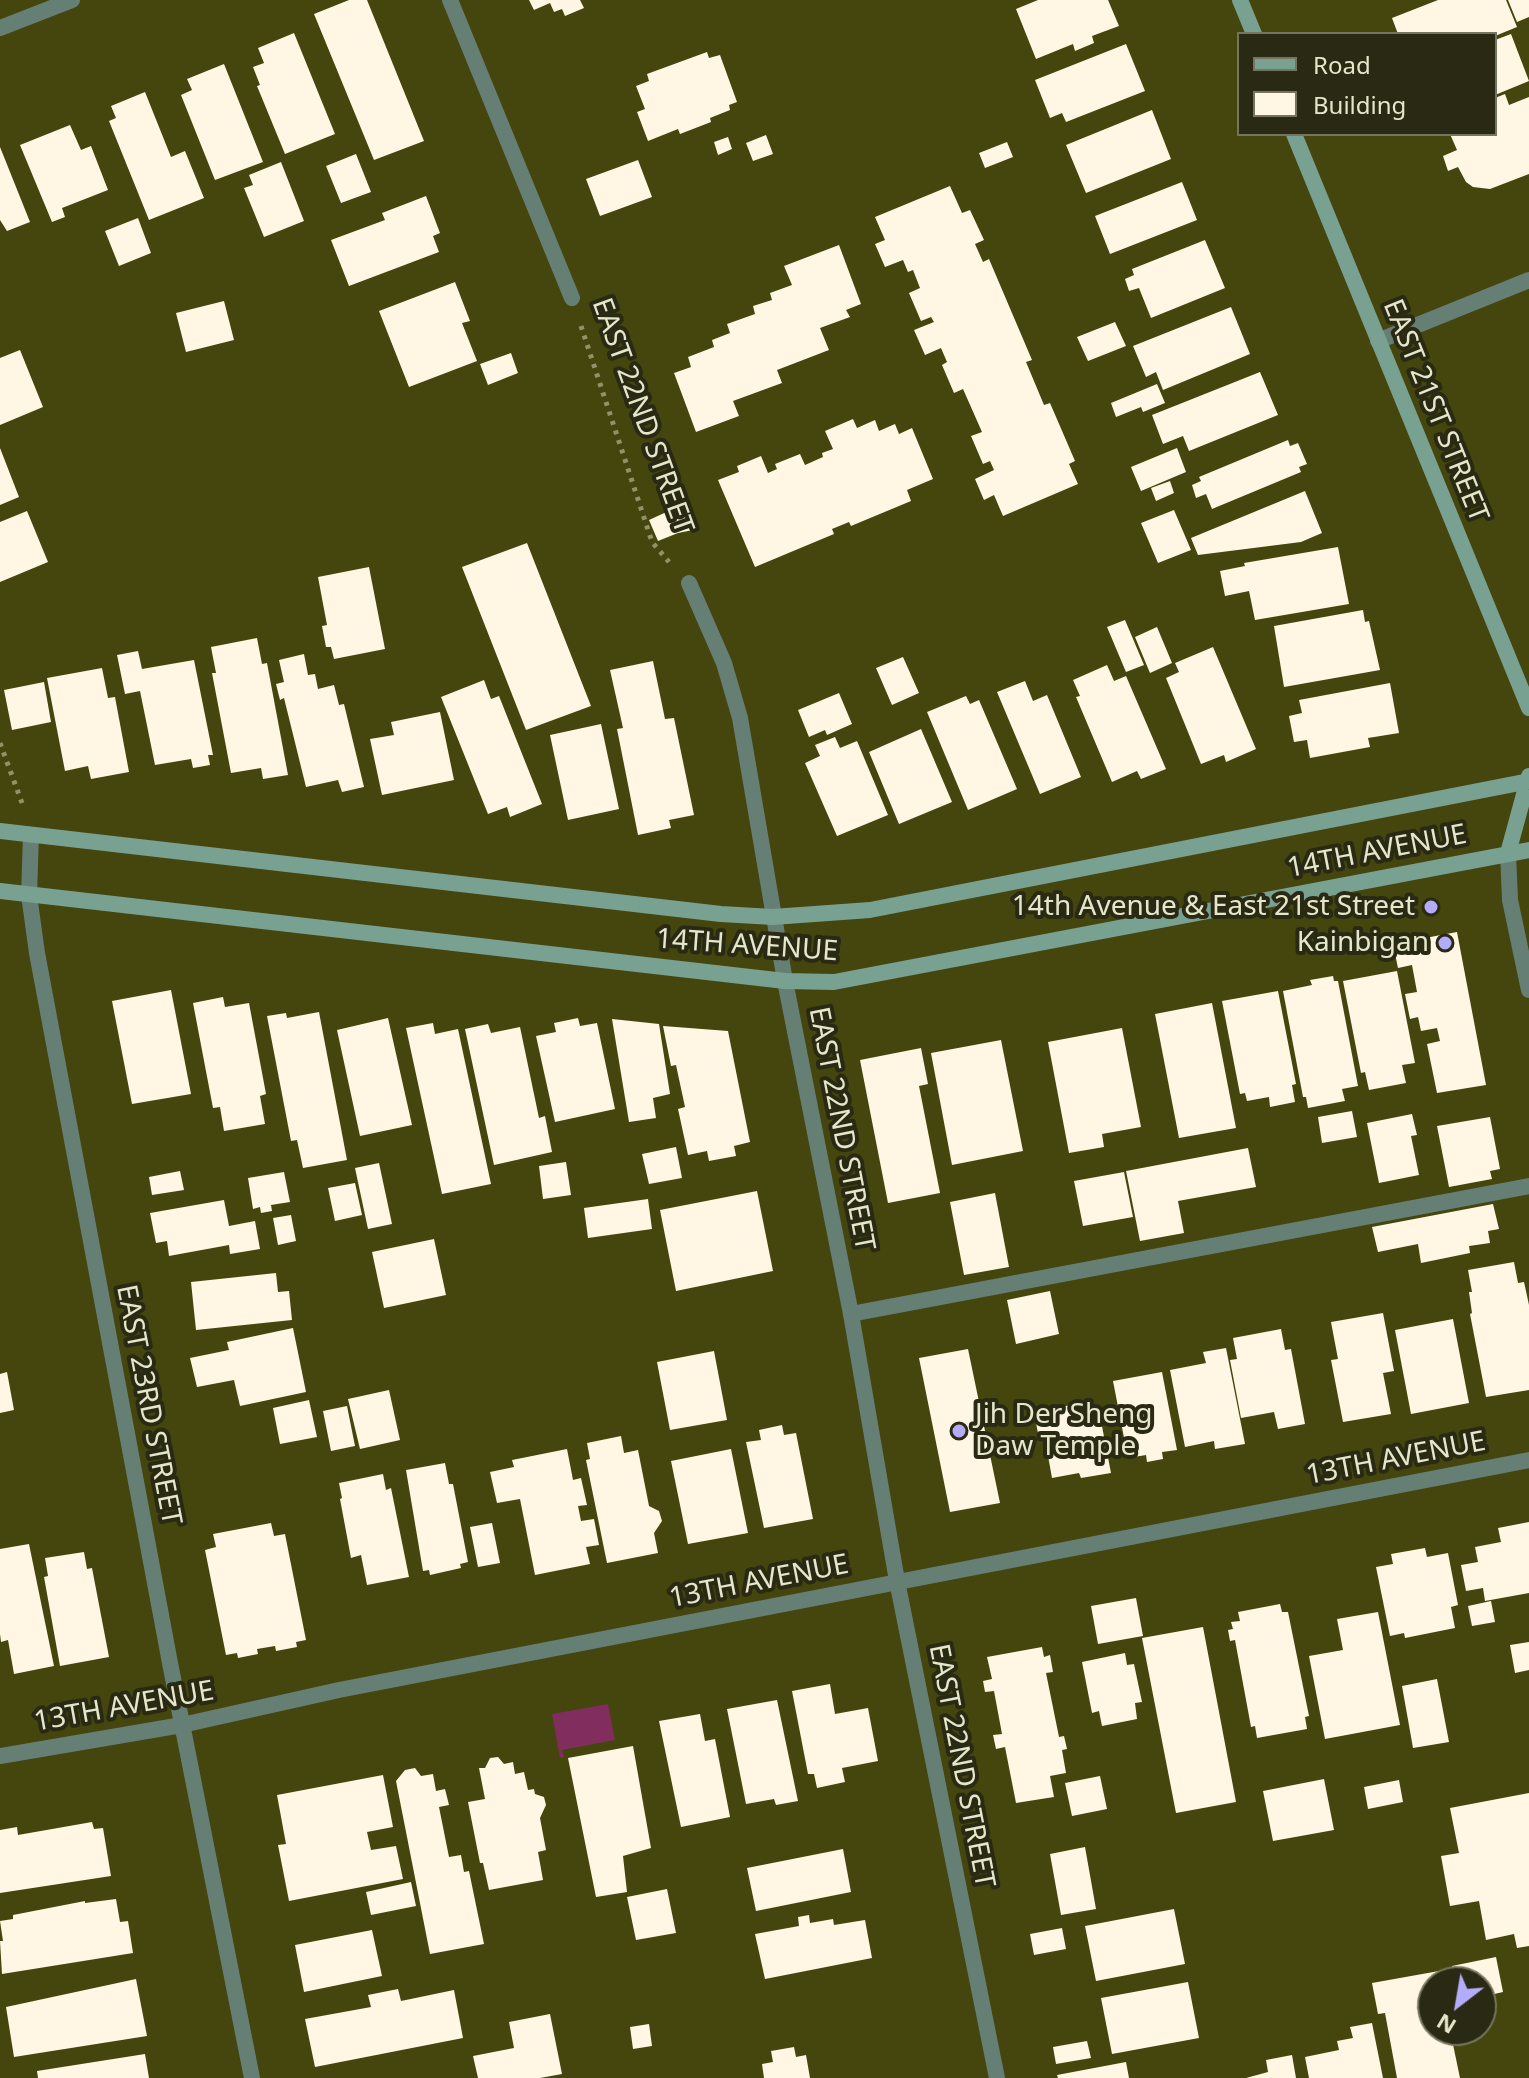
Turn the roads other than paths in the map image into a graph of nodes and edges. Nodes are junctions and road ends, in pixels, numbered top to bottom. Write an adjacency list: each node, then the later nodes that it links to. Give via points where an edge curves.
1 (72, 0): 4 (street)
2 (450, 0): 8 (street, EAST 22ND STREET)
3 (1240, 0): 5 (main road)
4 (0, 28)
5 (1253, 32)
6 (1295, 136): 9 (main road, EAST 21ST STREET)
7 (1529, 280): 9 (street)
8 (572, 298)
9 (1378, 341): 11 (main road, EAST 21ST STREET)
10 (689, 583): 19 (street, EAST 22ND STREET, via 724,663 740,718)
11 (1529, 708)
12 (1529, 780): 16 (main road); 19 (main road, 14TH AVENUE, via 870,910)
13 (0, 831): 14 (main road, 14TH AVENUE)
14 (31, 835): 18 (street, EAST 23RD STREET); 19 (main road, 14TH AVENUE)
15 (1529, 850): 16 (main road, 14TH AVENUE)
16 (1508, 853): 20 (main road, 14TH AVENUE, via 834,982); 21 (street, via 1510,900)
17 (0, 891): 18 (main road, 14TH AVENUE)
18 (29, 895): 20 (main road, 14TH AVENUE); 26 (street, EAST 23RD STREET)
19 (773, 917): 20 (street, EAST 22ND STREET)
20 (785, 981): 23 (street, EAST 22ND STREET)
21 (1529, 990)
22 (1529, 1186): 23 (street)
23 (851, 1314): 25 (street, EAST 22ND STREET)
24 (1529, 1460): 25 (street, 13TH AVENUE)
25 (897, 1581): 26 (street, 13TH AVENUE); 29 (street, EAST 22ND STREET)
26 (182, 1725): 27 (street, 13TH AVENUE); 28 (street, EAST 23RD STREET)
27 (0, 1756)
28 (252, 2078)
29 (997, 2078)

